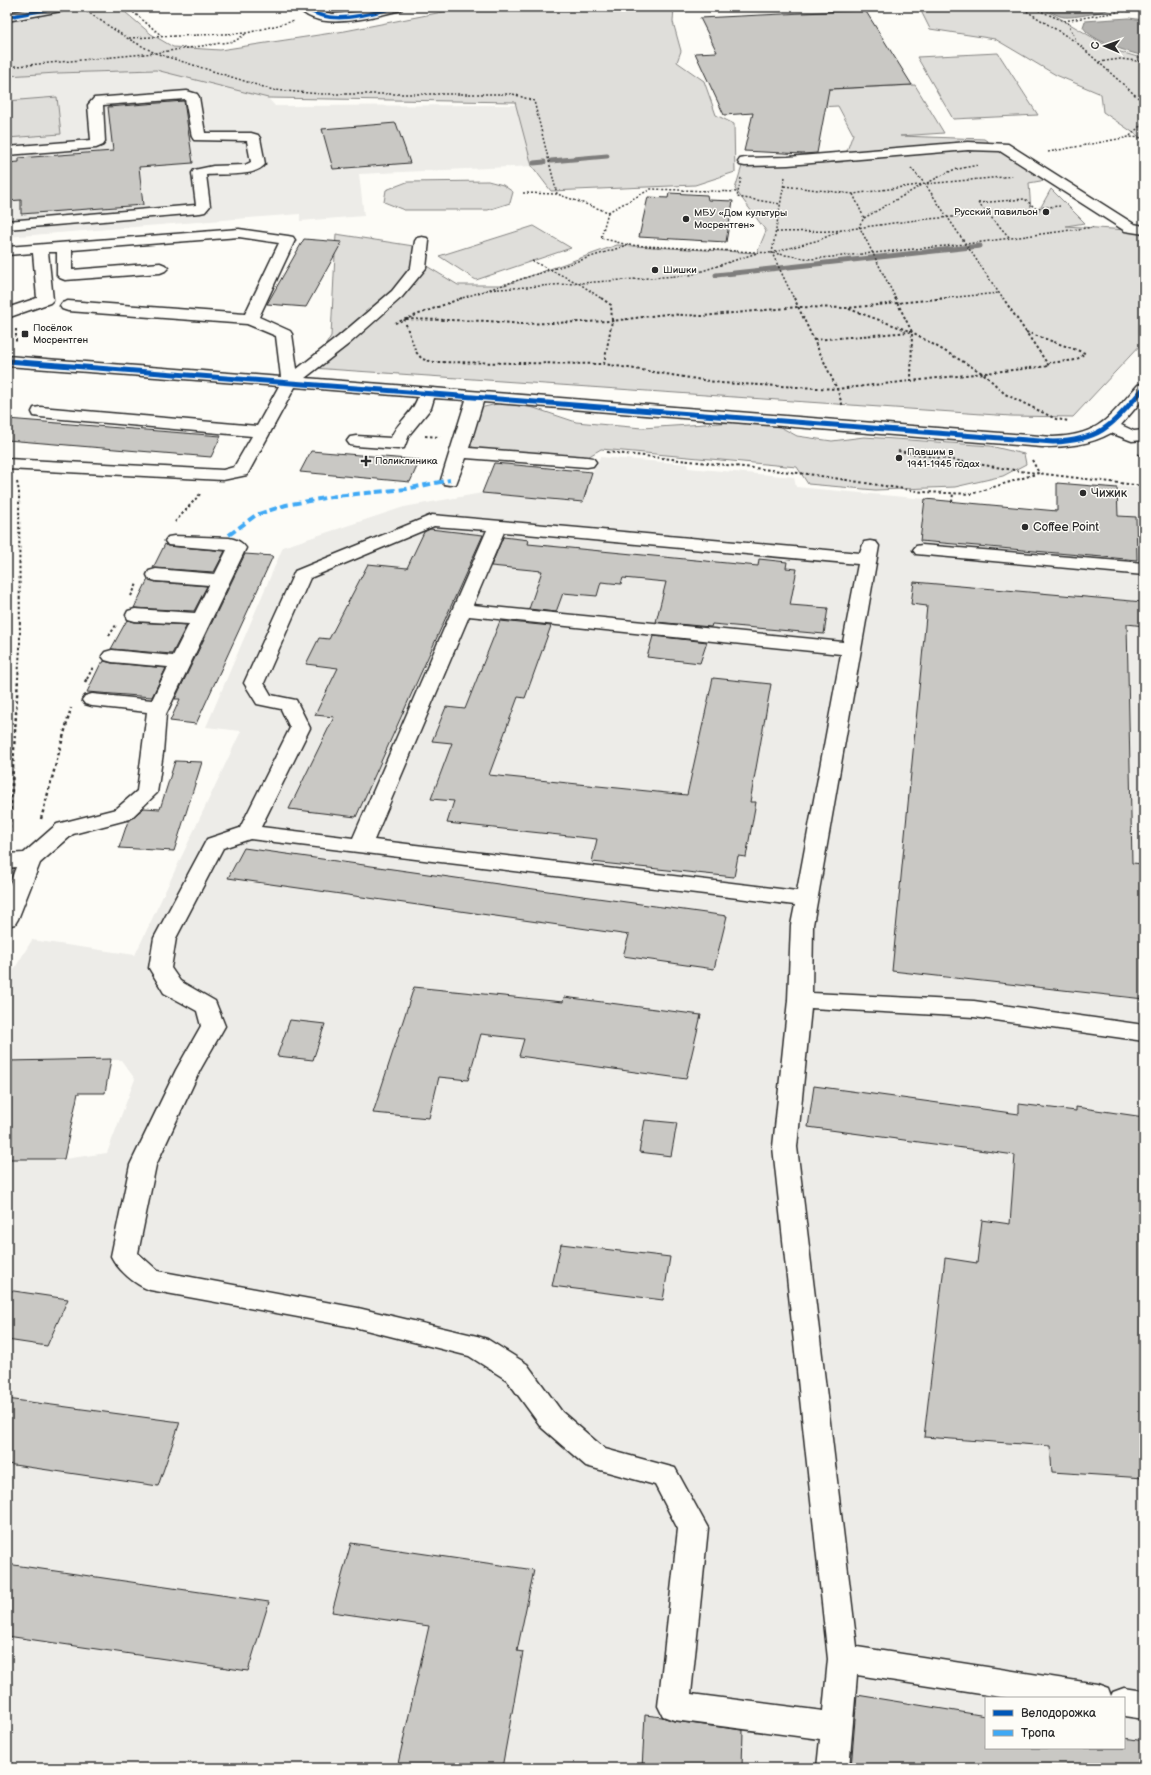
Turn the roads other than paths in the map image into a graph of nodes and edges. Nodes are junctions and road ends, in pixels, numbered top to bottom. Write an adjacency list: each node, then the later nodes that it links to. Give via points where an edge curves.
1 (61, 7): 4 (street)
2 (304, 7): 3 (street, via 315,14 355,16)
3 (397, 7)
4 (7, 17)
5 (7, 151): 7 (street, via 97,143 95,105 99,101 187,95 192,98 199,137 251,137 258,164 249,168 200,173 203,206 200,209)
6 (744, 162): 8 (street, via 788,161 968,146 1003,147 1089,203)
7 (7, 225)
8 (1137, 229)
9 (422, 241): 20 (street, via 418,268 397,294)
10 (64, 246): 11 (street); 14 (street); 18 (street, via 239,233 288,240)
11 (40, 248): 12 (street); 17 (street, via 45,300)
12 (7, 251)
13 (160, 268): 14 (street)
14 (65, 275): 16 (street)
15 (68, 306): 16 (street)
16 (87, 307): 18 (street)
17 (7, 313)
18 (250, 319): 20 (street, via 284,334)
19 (7, 361): 20 (street)
20 (290, 382): 22 (street); 26 (street)
21 (1144, 388): 25 (street)
22 (428, 392): 23 (street); 28 (street, via 423,408 401,434 398,444)
23 (476, 396): 25 (street, via 1018,440 1074,441 1087,438); 29 (street)
24 (40, 412): 26 (street)
25 (1106, 428): 27 (street)
26 (263, 432): 32 (street, via 241,471 223,475)
27 (1138, 436): 30 (street)
28 (356, 441)
29 (461, 446): 31 (street); 33 (street)
30 (1144, 450)
31 (587, 462)
32 (9, 464)
33 (450, 480)
34 (498, 526): 40 (street); 43 (street, via 869,553); 48 (street, via 432,520 302,575 254,683 264,700 289,704 300,728)
35 (174, 541): 39 (street, via 229,539 237,548)
36 (922, 550): 37 (street)
37 (1144, 569)
38 (156, 575): 39 (street)
39 (222, 580): 42 (street)
40 (462, 610): 43 (street); 49 (street)
41 (135, 615): 42 (street)
42 (202, 620): 45 (street)
43 (851, 649): 52 (street)
44 (112, 656): 45 (street)
45 (180, 662): 47 (street)
46 (92, 700): 47 (street)
47 (159, 706): 51 (street, via 147,793 123,814 65,829)
48 (248, 832): 49 (street); 60 (street, via 215,844 165,938 160,968 172,987 207,1007 213,1026 188,1070 143,1164 124,1256 150,1280 358,1318 477,1347 517,1372 552,1420 596,1458 665,1476 693,1528 674,1706)
49 (362, 845): 52 (street)
50 (8, 851): 51 (street)
51 (30, 860): 53 (street)
52 (806, 899): 54 (street, via 802,925)
53 (7, 919)
54 (800, 1000): 55 (street, via 974,1009); 56 (street, via 785,1147)
55 (1144, 1033)
56 (843, 1659): 57 (street); 60 (street)
57 (1090, 1697)
58 (1125, 1702): 59 (street)
59 (1144, 1705)
60 (837, 1727): 61 (street)
61 (833, 1768)

